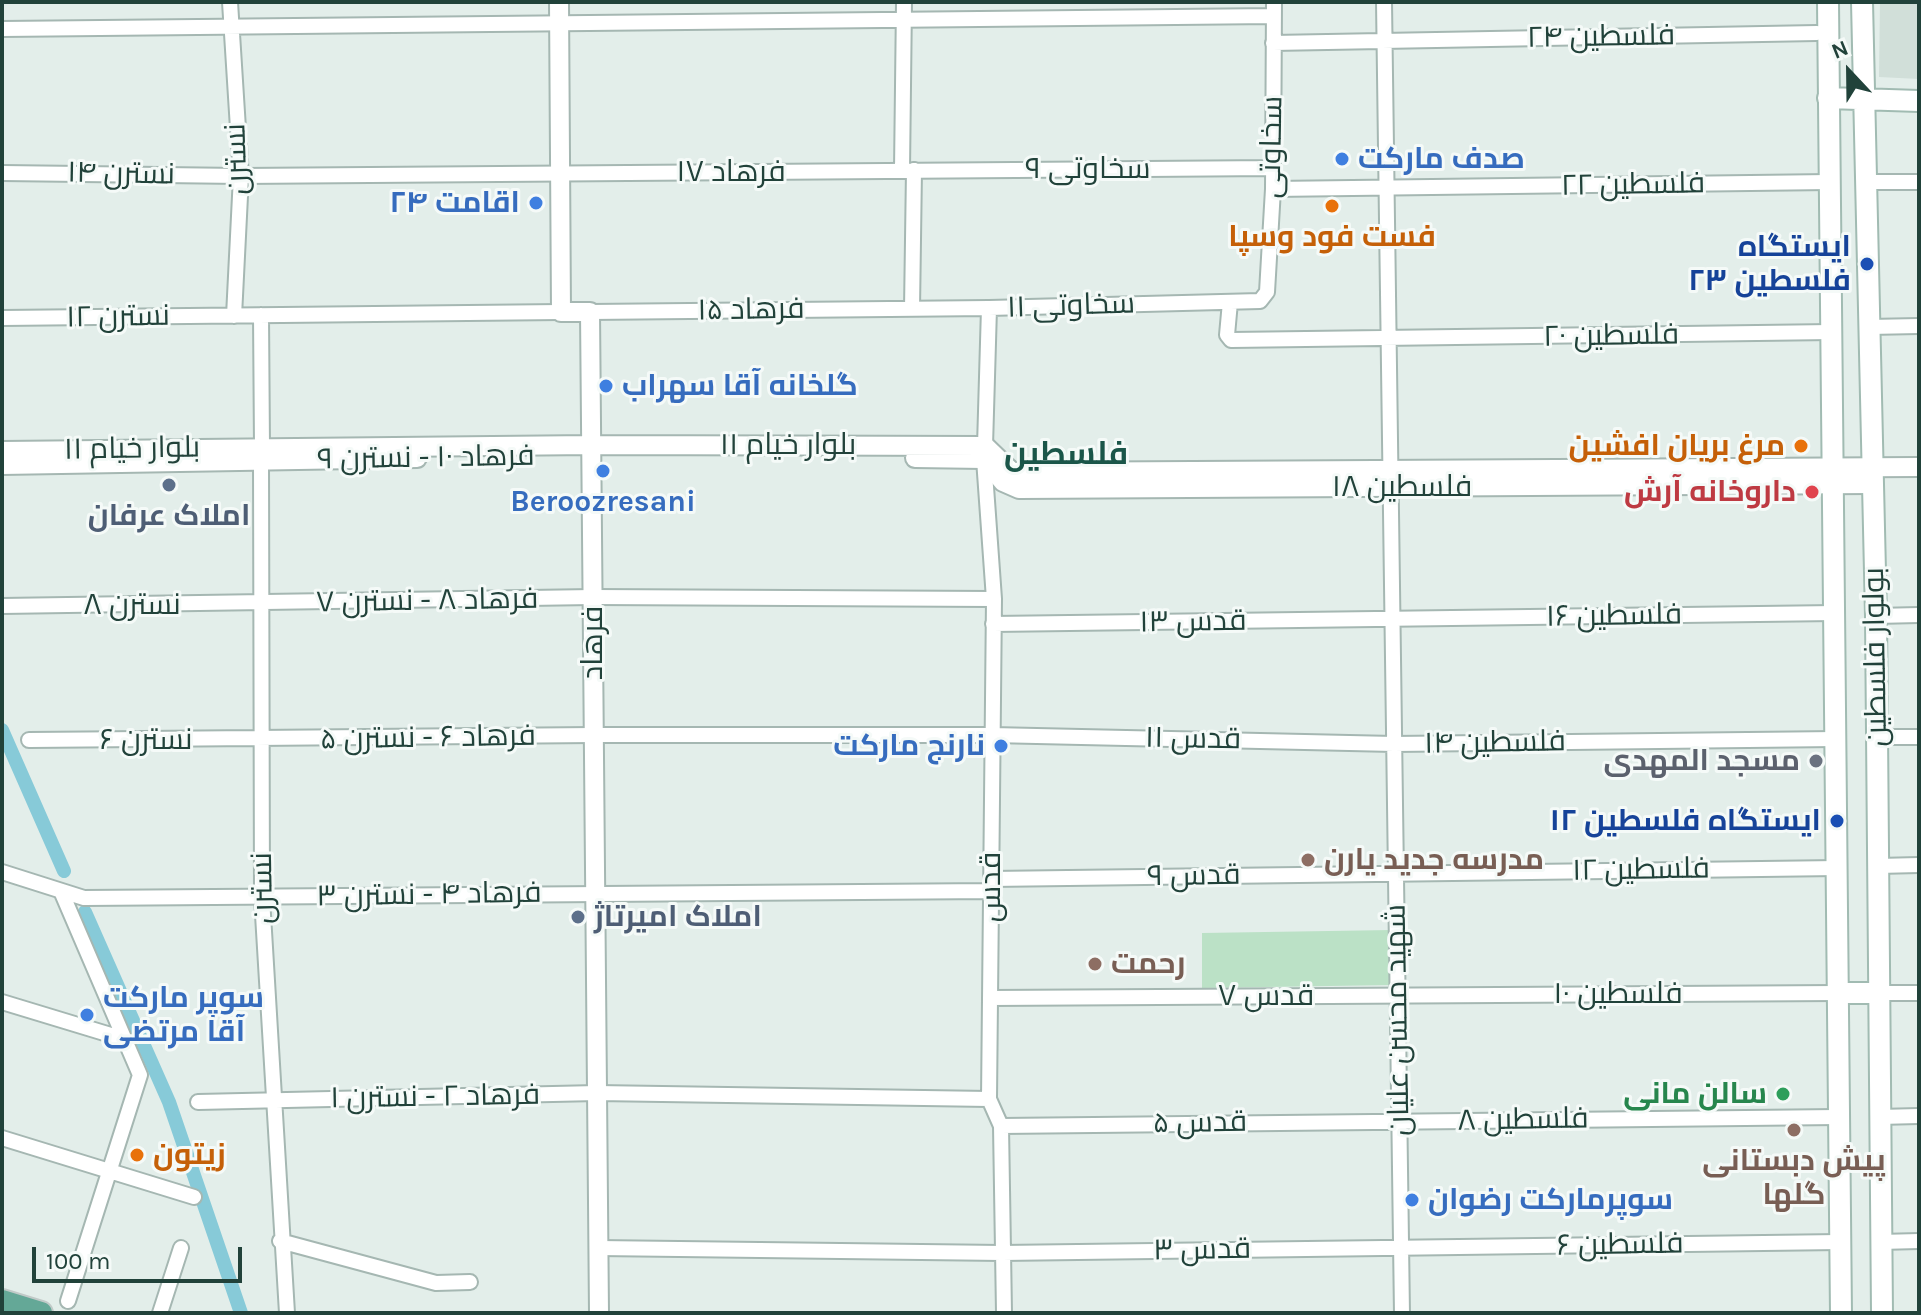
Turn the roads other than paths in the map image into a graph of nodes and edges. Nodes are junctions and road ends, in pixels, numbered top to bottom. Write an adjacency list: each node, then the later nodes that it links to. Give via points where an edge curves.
1 (230, 2): 10 (street, نسترن)
2 (559, 2): 9 (street)
3 (904, 2): 8 (street)
4 (1384, 2): 13 (street, شهید محسن علیان)
5 (1828, 2): 15 (main road, بولوار فلسطین)
6 (1862, 2): 16 (main road, بولوار فلسطین)
7 (1274, 9): 8 (street); 14 (street, سخاوتی)
8 (903, 20): 9 (street); 19 (street)
9 (559, 23): 10 (street); 21 (street)
10 (230, 26): 11 (street); 23 (street, نسترن)
11 (2, 29)
12 (1817, 33): 13 (street, فلسطین ۲۴)
13 (1385, 42): 14 (street, فلسطین ۲۴); 27 (street, شهید محسن علیان)
14 (1273, 43): 18 (street, سخاوتی)
15 (1828, 98): 16 (main road); 24 (main road, بولوار فلسطین)
16 (1862, 99): 17 (main road); 25 (main road, بولوار فلسطین)
17 (1919, 101)
18 (1273, 168): 19 (street, سخاوتی ۹); 28 (street, سخاوتی)
19 (908, 170): 21 (street, فرهاد ۱۷); 32 (street)
20 (2, 173): 23 (street, نسترن ۱۴)
21 (560, 173): 22 (street, فرهاد ۱۷); 33 (street)
22 (396, 174): 23 (street, نسترن ۱۴)
23 (241, 176): 36 (street, نسترن)
24 (1830, 182): 27 (street, فلسطین ۲۲); 40 (main road, بولوار فلسطین)
25 (1864, 182): 26 (street); 39 (main road, بولوار فلسطین)
26 (1919, 182)
27 (1387, 188): 28 (street, فلسطین ۲۲); 41 (street, شهید محسن علیان)
28 (1273, 189): 29 (street, سخاوتی)
29 (1267, 292): 30 (street, سخاوتی ۱۱, via 1260,301)
30 (1230, 302): 31 (street, سخاوتی ۱۱); 41 (street, فلسطین ۲۰, via 1231,340)
31 (989, 308): 32 (street, سخاوتی ۱۱); 44 (street, قدس)
32 (912, 309): 34 (street, فرهاد ۱۵)
33 (561, 312): 34 (street); 35 (street, نسترن ۱۲)
34 (590, 312): 42 (street, فرهاد)
35 (261, 315): 36 (street, نسترن ۱۲); 45 (street, نسترن)
36 (234, 316): 37 (street, نسترن ۱۲)
37 (2, 318)
38 (1919, 326): 39 (street)
39 (1869, 327): 49 (main road, بولوار فلسطین)
40 (1832, 332): 41 (street, فلسطین ۲۰); 48 (main road, بولوار فلسطین)
41 (1390, 340): 50 (street, شهید محسن علیان)
42 (591, 450): 44 (street, بلوار خیام ۱۱); 45 (street, فرهاد ۱۰ - نسترن ۹); 51 (street, فرهاد)
43 (2, 451): 45 (street, بلوار خیام ۱۱)
44 (984, 453): 50 (street, فلسطین ۱۸, via 1012,472); 52 (street, قدس)
45 (262, 454): 46 (street, بلوار خیام ۱۱); 53 (street, نسترن)
46 (2, 465)
47 (1919, 467): 49 (street, فلسطین ۱۸)
48 (1833, 476): 49 (street, فلسطین ۱۸); 50 (street, فلسطین ۱۸); 55 (main road, بولوار فلسطین)
49 (1873, 476): 57 (main road, بولوار فلسطین)
50 (1391, 479): 58 (street, شهید محسن علیان)
51 (593, 597): 52 (street, فرهاد ۸ - نسترن ۷); 53 (street, فرهاد ۸ - نسترن ۷); 60 (street, فرهاد)
52 (994, 599): 59 (street, قدس)
53 (262, 604): 54 (street, نسترن ۸); 67 (street, نسترن)
54 (2, 606)
55 (1835, 613): 58 (street, فلسطین ۱۶); 65 (main road, بولوار فلسطین)
56 (1919, 615): 57 (street)
57 (1876, 616): 63 (main road, بولوار فلسطین)
58 (1393, 619): 59 (street, قدس ۱۳); 68 (street, شهید محسن علیان)
59 (993, 624): 62 (street, قدس)
60 (594, 735): 61 (street, فرهاد ۶ - نسترن ۵); 67 (street, فرهاد ۶ - نسترن ۵); 77 (street, فرهاد)
61 (793, 735): 62 (street, قدس ۱۱)
62 (992, 735): 68 (street, قدس ۱۱); 74 (street, قدس)
63 (1877, 737): 64 (street); 70 (main road, بولوار فلسطین)
64 (1919, 737)
65 (1836, 739): 68 (street, فلسطین ۱۴); 71 (main road, بولوار فلسطین)
66 (29, 740): 67 (street, نسترن ۶)
67 (263, 740): 78 (street, نسترن)
68 (1394, 744): 73 (street, شهید محسن علیان)
69 (1919, 865): 70 (street)
70 (1878, 866): 80 (main road, بولوار فلسطین)
71 (1838, 868): 73 (street, فلسطین ۱۲); 79 (main road, بولوار فلسطین)
72 (2, 872): 75 (street, فرهاد ۴ - نسترن ۳)
73 (1396, 873): 74 (street, قدس ۹); 82 (street, شهید محسن علیان)
74 (991, 885): 76 (street, قدس ۹); 83 (street, قدس)
75 (61, 891): 78 (street, فرهاد ۴ - نسترن ۳, via 84,898); 85 (street)
76 (793, 892): 77 (street, فرهاد ۴ - نسترن ۳)
77 (595, 893): 78 (street, فرهاد ۴ - نسترن ۳); 86 (street, فرهاد)
78 (262, 898): 88 (street, نسترن)
79 (1838, 993): 80 (main road); 82 (street, فلسطین ۱۰); 91 (main road, بولوار فلسطین)
80 (1879, 993): 81 (street); 92 (main road, بولوار فلسطین)
81 (1919, 993)
82 (1398, 995): 83 (street, قدس ۷); 93 (street, شهید محسن علیان)
83 (990, 998): 87 (street, قدس)
84 (2, 1002): 85 (street)
85 (124, 1039): 96 (street, via 140,1075)
86 (597, 1093): 87 (street, فرهاد ۲ - نسترن ۱); 88 (street, فرهاد ۲ - نسترن ۱); 104 (street, فرهاد)
87 (989, 1099): 94 (street, قدس)
88 (272, 1100): 89 (street, فرهاد ۲ - نسترن ۱); 98 (street, نسترن)
89 (198, 1102)
90 (1919, 1116): 92 (street)
91 (1838, 1117): 93 (street, فلسطین ۸); 100 (main road, بولوار فلسطین)
92 (1879, 1117): 101 (main road, بولوار فلسطین)
93 (1399, 1121): 94 (street, قدس ۵); 102 (street, شهید محسن علیان)
94 (1001, 1126): 105 (street, قدس)
95 (2, 1138): 96 (street)
96 (109, 1171): 97 (street); 108 (street)
97 (194, 1197)
98 (280, 1241): 106 (street, via 436,1283); 111 (street, نسترن)
99 (1919, 1241): 101 (street)
100 (1840, 1242): 102 (street, فلسطین ۶); 115 (main road, بولوار فلسطین)
101 (1880, 1242): 116 (main road, بولوار فلسطین)
102 (1401, 1247): 105 (street, قدس ۳); 114 (street, شهید محسن علیان)
103 (181, 1248): 110 (street)
104 (598, 1248): 105 (street, قدس ۳); 112 (street, فرهاد)
105 (1002, 1253): 113 (street, قدس)
106 (470, 1282)
107 (2, 1301): 109 (main road)
108 (68, 1301)
109 (41, 1313)
110 (160, 1313)
111 (287, 1313)
112 (599, 1313)
113 (1004, 1313)
114 (1402, 1313)
115 (1841, 1313)
116 (1882, 1313)

